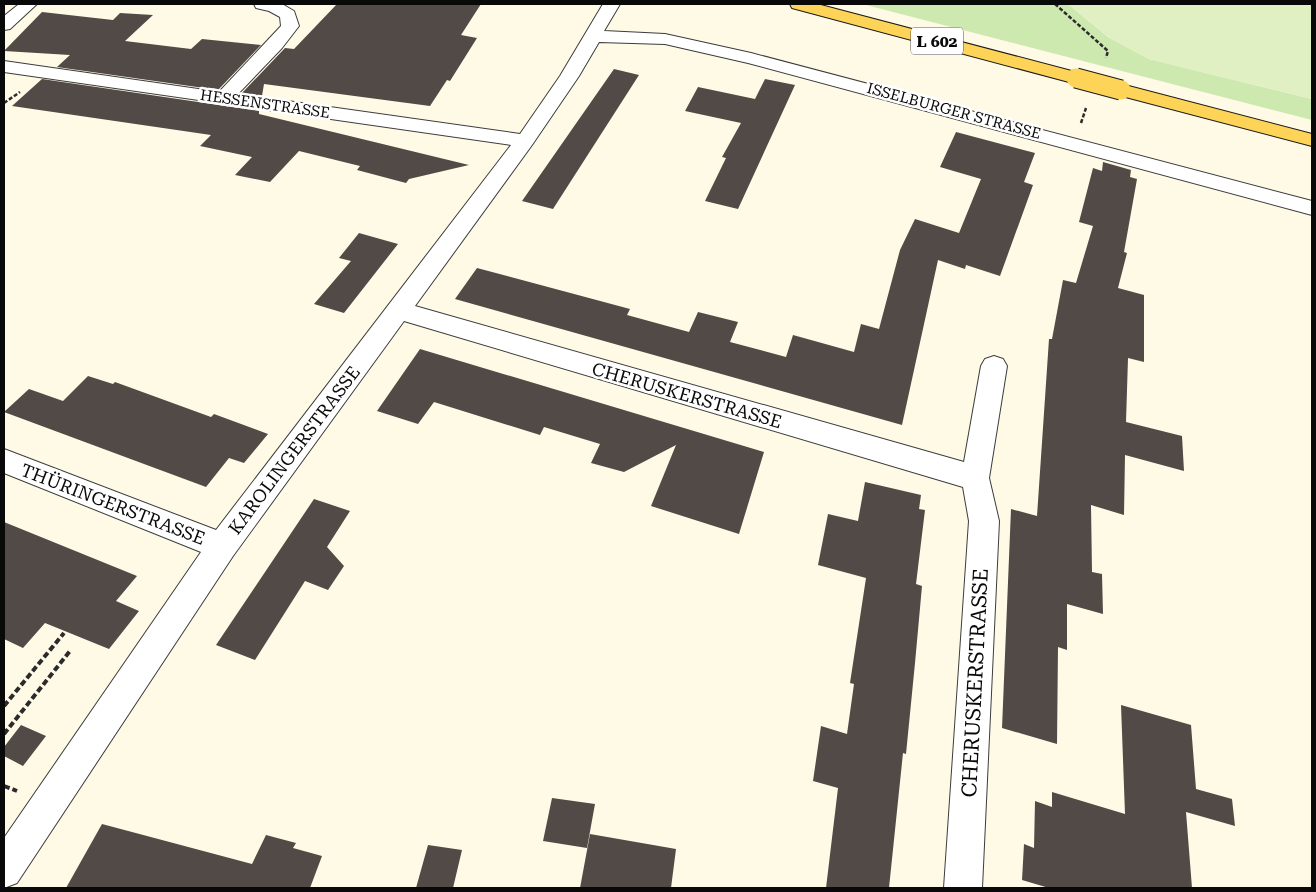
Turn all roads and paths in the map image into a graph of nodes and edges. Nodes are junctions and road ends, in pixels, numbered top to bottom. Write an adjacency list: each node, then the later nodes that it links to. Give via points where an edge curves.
1 (29, 4): 6 (street)
2 (262, 4): 10 (street, via 288,15 290,26)
3 (612, 4): 7 (street, KAROLINGERSTRASSE, via 598,20)
4 (798, 4): 11 (main road, L 602, bridge)
5 (1054, 4): 8 (path)
6 (4, 25)
7 (592, 36): 12 (street, KAROLINGERSTRASSE); 13 (street, ISSELBURGER STRASSE, via 665,39 751,58)
8 (1108, 51)
9 (4, 68): 10 (street, HESSENSTRASSE)
10 (224, 98): 12 (street, HESSENSTRASSE)
11 (1312, 140)
12 (525, 141): 14 (street, KAROLINGERSTRASSE)
13 (1312, 208)
14 (399, 310): 17 (street, CHERUSKERSTRASSE); 18 (street, KAROLINGERSTRASSE)
15 (994, 366): 17 (street, CHERUSKERSTRASSE)
16 (4, 461): 18 (street, THÜRINGERSTRASSE)
17 (975, 478): 26 (street, CHERUSKERSTRASSE, via 984,521)
18 (222, 546): 25 (street, KAROLINGERSTRASSE)
19 (64, 633): 21 (path)
20 (70, 651): 22 (path)
21 (4, 706)
22 (4, 734)
23 (4, 786): 24 (path)
24 (20, 793)
25 (4, 870)
26 (963, 888)

